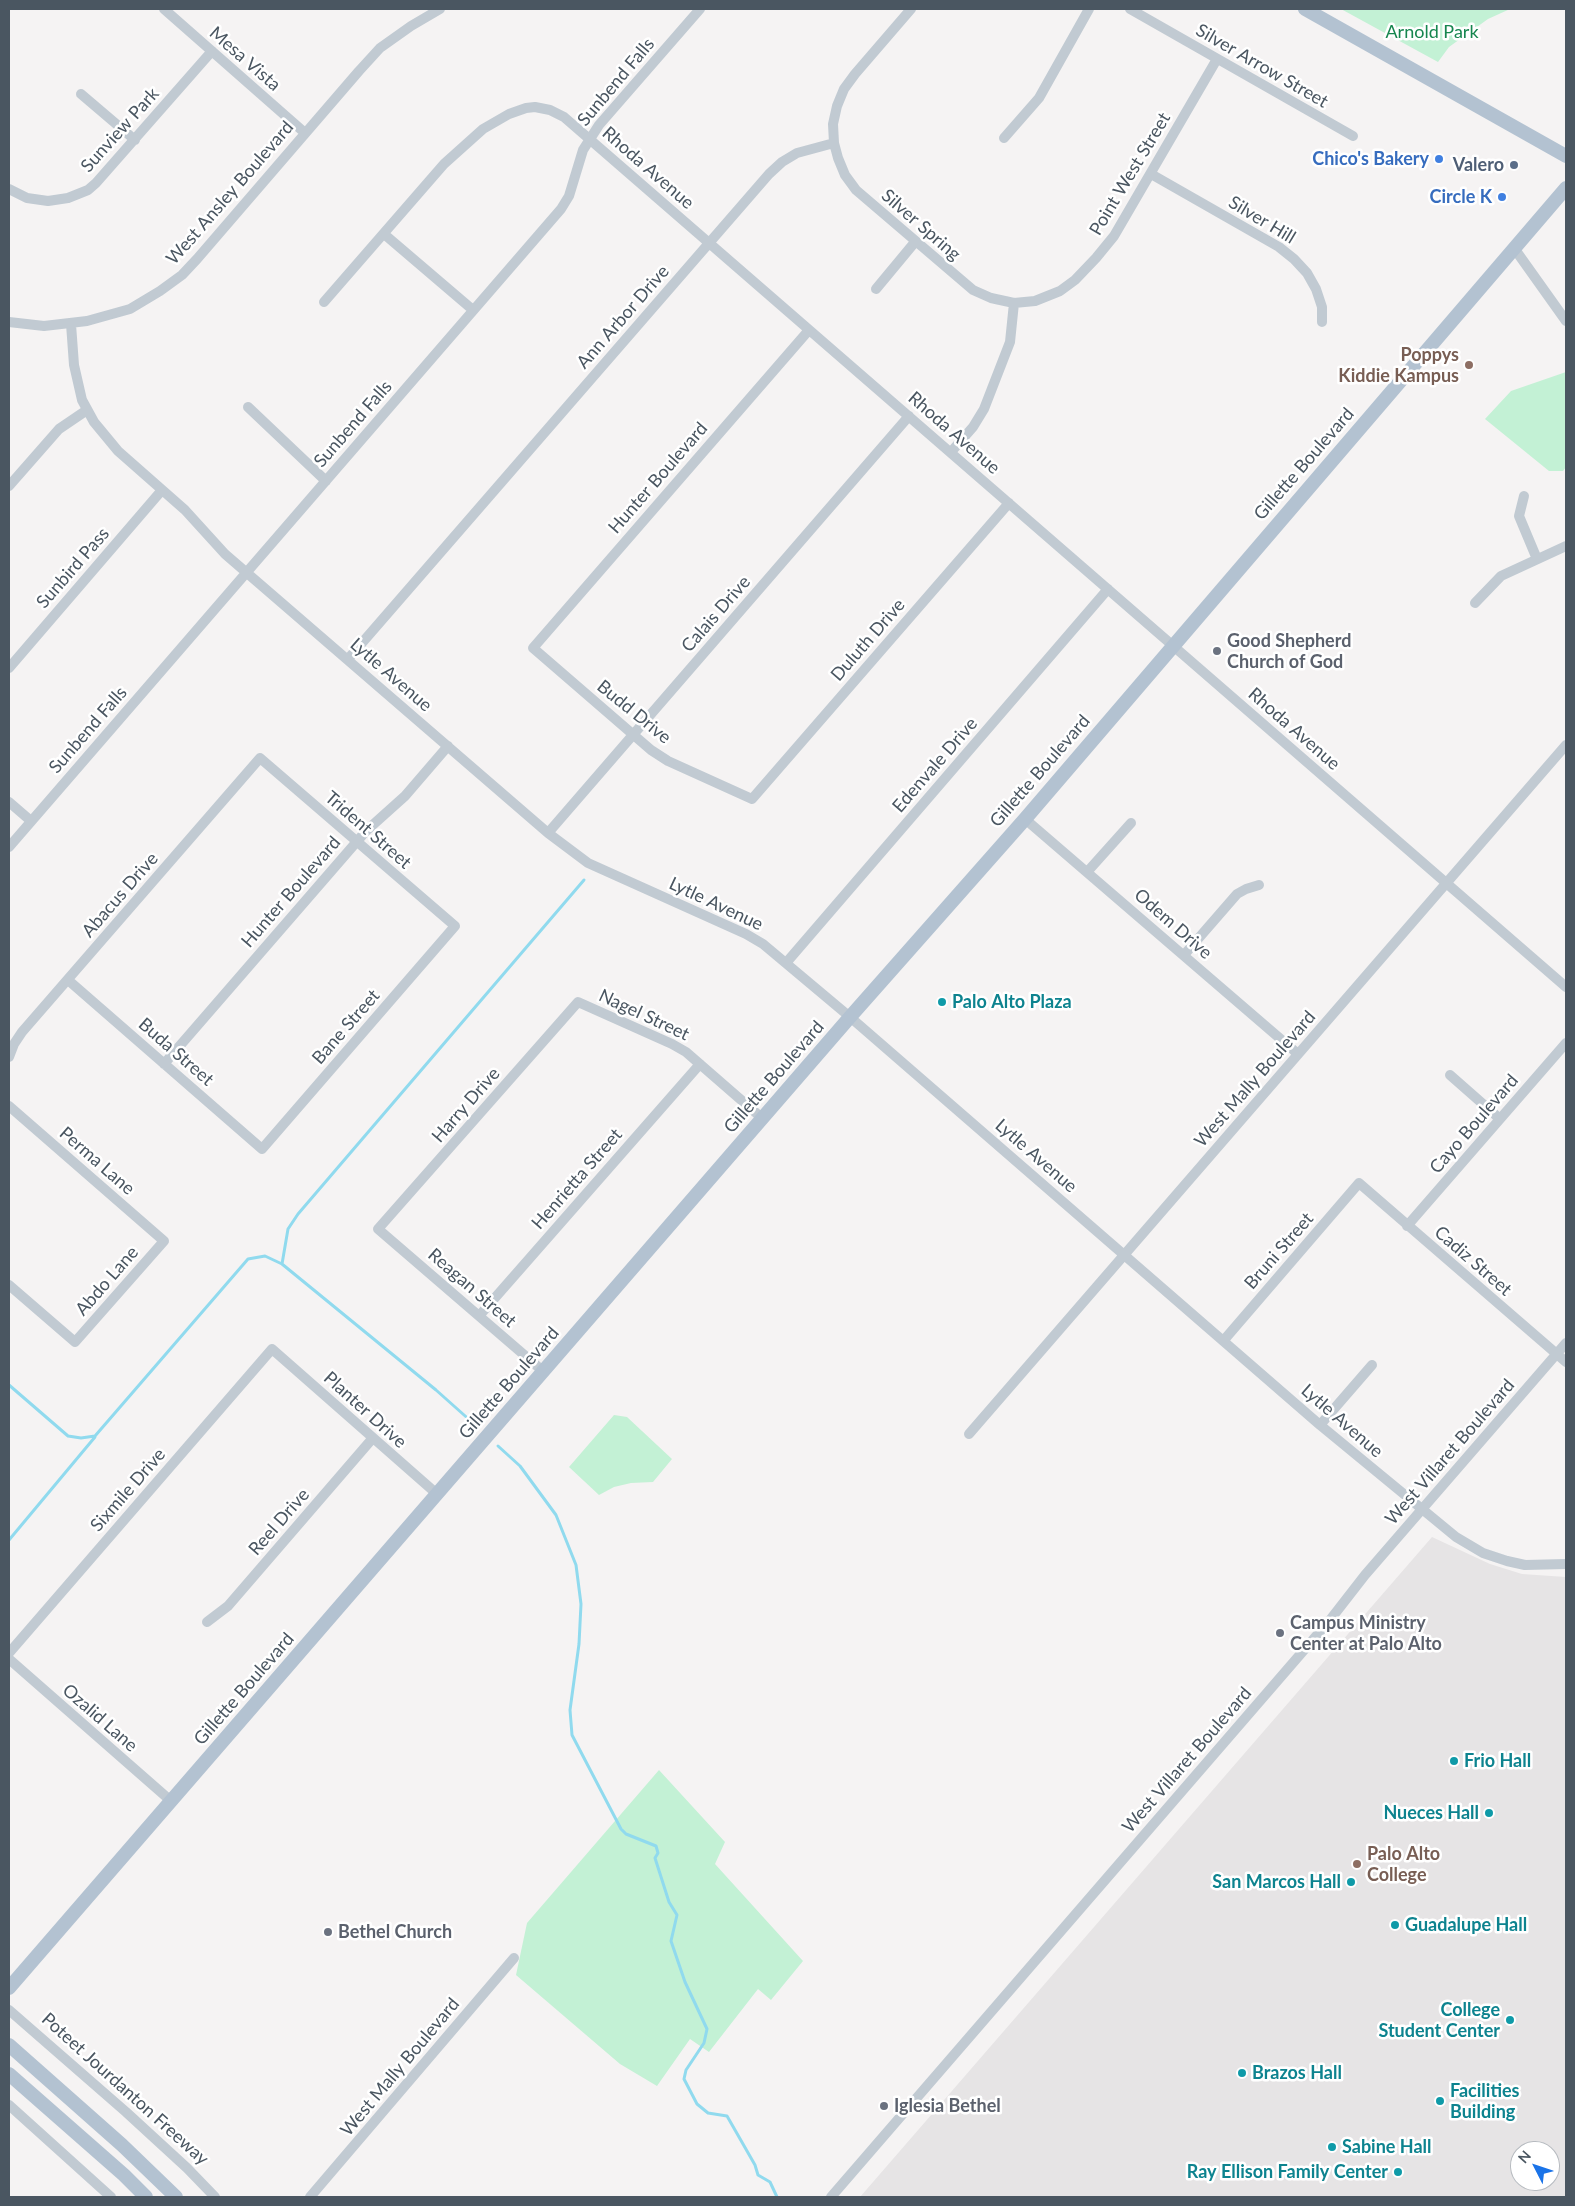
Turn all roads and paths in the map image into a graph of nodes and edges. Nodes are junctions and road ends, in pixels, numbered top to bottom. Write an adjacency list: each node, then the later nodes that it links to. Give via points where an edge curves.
1 (164, 9): 8 (street, Mesa Vista)
2 (440, 9): 11 (street, West Ansley Boulevard, via 380,48)
3 (700, 9): 14 (street, Sunbend Falls)
4 (911, 9): 16 (street, via 844,89 835,115)
5 (1089, 9): 13 (street, via 1039,98)
6 (1130, 9): 9 (street, Silver Arrow Street)
7 (1305, 9): 17 (main road)
8 (212, 51): 11 (street, Mesa Vista); 15 (street, Sunview Park)
9 (1217, 59): 12 (street, Silver Arrow Street); 18 (street, Point West Street)
10 (81, 94): 15 (street)
11 (305, 133): 32 (street, West Ansley Boulevard, via 182,275 130,309)
12 (1353, 136)
13 (1004, 138)
14 (590, 139): 21 (street, Rhoda Avenue, via 564,117 550,110 535,107 509,114 483,129 458,150); 22 (street, Rhoda Avenue); 28 (street, Sunbend Falls, via 561,209)
15 (134, 140): 20 (street, Sunview Park, via 96,183 74,196 39,200)
16 (834, 143): 22 (street, Ann Arbor Drive, via 805,150 782,162); 23 (street, Silver Spring, via 841,167 856,190)
17 (1566, 156)
18 (1151, 174): 27 (street, Point West Street, via 1114,236 1075,280 1044,298); 31 (street, Silver Hill, via 1279,247 1294,259 1316,289 1322,308)
19 (1566, 188): 24 (main road, Gillette Boulevard)
20 (9, 189)
21 (384, 234): 26 (street, Rhoda Avenue); 28 (street)
22 (709, 242): 33 (street, Rhoda Avenue); 50 (street, Ann Arbor Drive)
23 (915, 242): 25 (street); 27 (street, Silver Spring, via 973,290)
24 (1514, 248): 29 (street); 48 (main road, Gillette Boulevard)
25 (876, 288)
26 (324, 302)
27 (1014, 303): 37 (street, via 1010,342 984,409)
28 (473, 310): 38 (street, Sunbend Falls)
29 (1566, 321)
30 (9, 322): 32 (street, West Ansley Boulevard, via 44,326)
31 (1322, 322)
32 (71, 324): 35 (street, Lytle Avenue, via 74,365)
33 (809, 330): 36 (street, Rhoda Avenue); 49 (street, Hunter Boulevard)
34 (248, 407): 38 (street)
35 (87, 410): 39 (street, via 59,429); 40 (street, Lytle Avenue, via 118,451)
36 (909, 416): 37 (street, Rhoda Avenue); 52 (street, Calais Drive)
37 (951, 452): 42 (street, Rhoda Avenue)
38 (326, 481): 45 (street, Sunbend Falls)
39 (9, 486)
40 (162, 490): 45 (street, Lytle Avenue, via 199,523); 51 (street, Sunbird Pass)
41 (1524, 496): 44 (street, via 1519,516)
42 (1009, 503): 46 (street, Rhoda Avenue); 56 (street, Duluth Drive)
43 (1566, 546): 44 (street)
44 (1537, 559): 47 (street, via 1501,576)
45 (246, 573): 50 (street, Lytle Avenue); 59 (street, Sunbend Falls)
46 (1108, 589): 48 (street, Rhoda Avenue); 69 (street, Edenvale Drive)
47 (1476, 603)
48 (1173, 645): 58 (main road, Gillette Boulevard); 65 (street, Rhoda Avenue)
49 (533, 648): 52 (street, Budd Drive)
50 (348, 659): 54 (street, Lytle Avenue)
51 (9, 668)
52 (633, 734): 56 (street, Budd Drive, via 668,760); 61 (street, Calais Drive)
53 (1566, 745): 65 (street, West Mally Boulevard)
54 (448, 746): 61 (street, Lytle Avenue); 62 (street, Hunter Boulevard, via 405,796)
55 (260, 758): 62 (street, Trident Street); 70 (street, Abacus Drive)
56 (752, 799)
57 (9, 802): 59 (street)
58 (1025, 818): 64 (street, Odem Drive); 73 (main road, Gillette Boulevard)
59 (31, 821): 63 (street, Sunbend Falls)
60 (1131, 823): 64 (street)
61 (548, 833): 69 (street, Lytle Avenue, via 588,863 746,934)
62 (357, 841): 67 (street, Trident Street); 77 (street, Hunter Boulevard)
63 (9, 847)
64 (1088, 871): 68 (street, Odem Drive)
65 (1447, 883): 71 (street, Rhoda Avenue); 75 (street, West Mally Boulevard)
66 (1259, 885): 68 (street, via 1237,894)
67 (455, 926): 83 (street, Bane Street)
68 (1184, 955): 75 (street, Odem Drive)
69 (786, 963): 73 (street, Lytle Avenue)
70 (68, 980): 76 (street, Abacus Drive, via 22,1032); 77 (street, Buda Street)
71 (1566, 987)
72 (578, 1002): 78 (street, Nagel Street, via 672,1044); 86 (street, Harry Drive)
73 (850, 1017): 81 (main road, Gillette Boulevard); 88 (street, Lytle Avenue)
74 (1566, 1043): 82 (street, Cayo Boulevard)
75 (1298, 1054): 88 (street, West Mally Boulevard)
76 (9, 1057)
77 (164, 1064): 83 (street, Buda Street)
78 (700, 1064): 81 (street, Nagel Street); 90 (street, Henrietta Street)
79 (1450, 1075): 82 (street)
80 (9, 1106): 87 (street, Perma Lane)
81 (763, 1119): 97 (main road, Gillette Boulevard)
82 (1500, 1119): 85 (street, Cayo Boulevard)
83 (262, 1149)
84 (1359, 1183): 85 (street, Cadiz Street); 91 (street, Bruni Street)
85 (1407, 1226): 94 (street, Cadiz Street)
86 (378, 1230): 90 (street, Reagan Street)
87 (164, 1241): 89 (street, Abdo Lane, via 75,1342)
88 (1125, 1254): 91 (street, Lytle Avenue); 99 (street, West Mally Boulevard)
89 (9, 1285)
90 (479, 1316): 97 (street, Reagan Street)
91 (1224, 1340): 98 (street, Lytle Avenue)
92 (1566, 1343): 94 (street, West Villaret Boulevard)
93 (272, 1349): 100 (street, Planter Drive); 105 (street, Sixmile Drive)
94 (1557, 1354): 95 (street, Cadiz Street); 102 (street, West Villaret Boulevard)
95 (1566, 1362)
96 (1372, 1364): 98 (street)
97 (544, 1372): 101 (main road, Gillette Boulevard)
98 (1320, 1425): 102 (street, Lytle Avenue)
99 (970, 1434)
100 (372, 1439): 101 (street, Planter Drive); 104 (street, Reel Drive, via 228,1606)
101 (437, 1494): 107 (main road, Gillette Boulevard)
102 (1422, 1510): 103 (street, Lytle Avenue, via 1483,1553 1525,1565); 119 (street, West Villaret Boulevard)
103 (1566, 1564)
104 (207, 1622)
105 (9, 1653)
106 (9, 1659): 107 (street, Ozalid Lane)
107 (171, 1801): 109 (main road, Gillette Boulevard)
108 (514, 1958): 118 (street, West Mally Boulevard)
109 (9, 1988)
110 (9, 2010): 117 (street, Poteet Jourdanton Freeway, via 181,2162)
111 (9, 2045): 116 (main road)
112 (9, 2074): 115 (main road)
113 (9, 2105): 114 (street)
114 (111, 2197)
115 (146, 2197)
116 (176, 2197)
117 (214, 2197)
118 (310, 2197)
119 (831, 2197)

